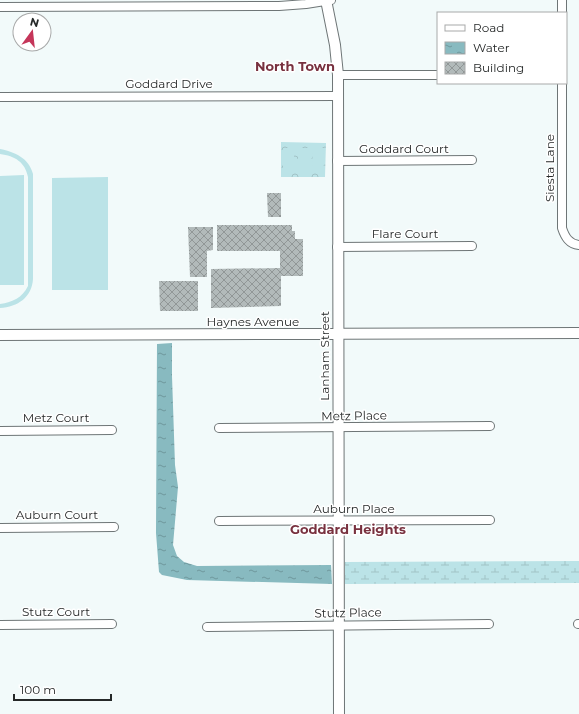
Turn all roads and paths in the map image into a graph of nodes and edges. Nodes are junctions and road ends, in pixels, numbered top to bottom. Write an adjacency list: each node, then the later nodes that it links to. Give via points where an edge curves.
1 (328, 0): 3 (street, via 279,6); 5 (street, Lanham Street)
2 (562, 0): 4 (street)
3 (0, 7)
4 (562, 12)
5 (338, 75): 6 (street); 8 (street, Lanham Street)
6 (437, 75)
7 (562, 84): 12 (street, Siesta Lane, via 562,228 569,241)
8 (337, 96): 9 (street, Goddard Drive); 11 (street, Lanham Street)
9 (0, 97)
10 (472, 160): 11 (street, Goddard Court)
11 (337, 161): 14 (street, Lanham Street)
12 (579, 245)
13 (472, 246): 14 (street, Flare Court)
14 (337, 247): 16 (street, Lanham Street)
15 (579, 333): 16 (street, Haynes Avenue)
16 (338, 334): 17 (street, Haynes Avenue); 20 (street, Lanham Street)
17 (0, 335)
18 (490, 426): 20 (street, Metz Place)
19 (219, 428): 20 (street, Metz Place)
20 (338, 428): 25 (street, Lanham Street)
21 (112, 430): 22 (street, Metz Court)
22 (0, 431)
23 (490, 520): 25 (street, Auburn Place)
24 (219, 521): 25 (street, Auburn Place)
25 (339, 521): 31 (street, Lanham Street)
26 (114, 527): 27 (street, Auburn Court)
27 (0, 528)
28 (112, 624): 30 (street, Stutz Court)
29 (489, 624): 31 (street, Stutz Place)
30 (0, 625)
31 (338, 625): 32 (street, Stutz Place); 33 (street, Lanham Street)
32 (207, 627)
33 (339, 714)

